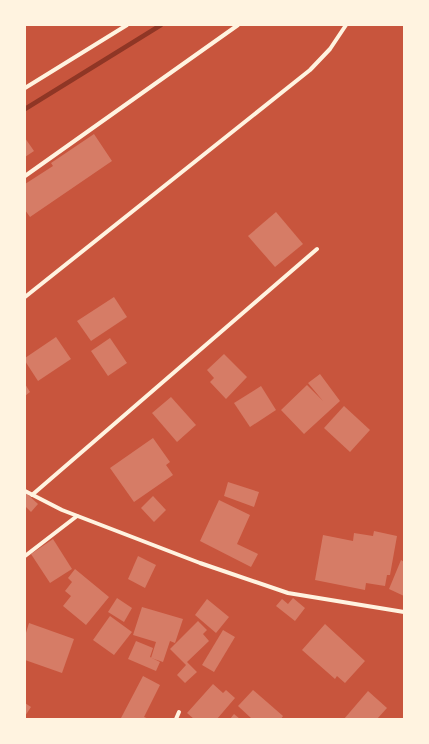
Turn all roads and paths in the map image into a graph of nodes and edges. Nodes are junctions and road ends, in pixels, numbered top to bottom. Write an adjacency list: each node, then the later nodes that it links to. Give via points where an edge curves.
1 (128, 25): 4 (street)
2 (238, 25): 5 (street)
3 (346, 25): 7 (street, via 330,50 310,70)
4 (25, 88)
5 (25, 176)
6 (317, 249): 9 (street)
7 (25, 298)
8 (25, 491): 9 (street)
9 (32, 495): 10 (street)
10 (77, 516): 11 (street); 12 (street, via 288,593)
11 (25, 556)
12 (404, 612)
13 (179, 712): 14 (street)
14 (176, 719)

